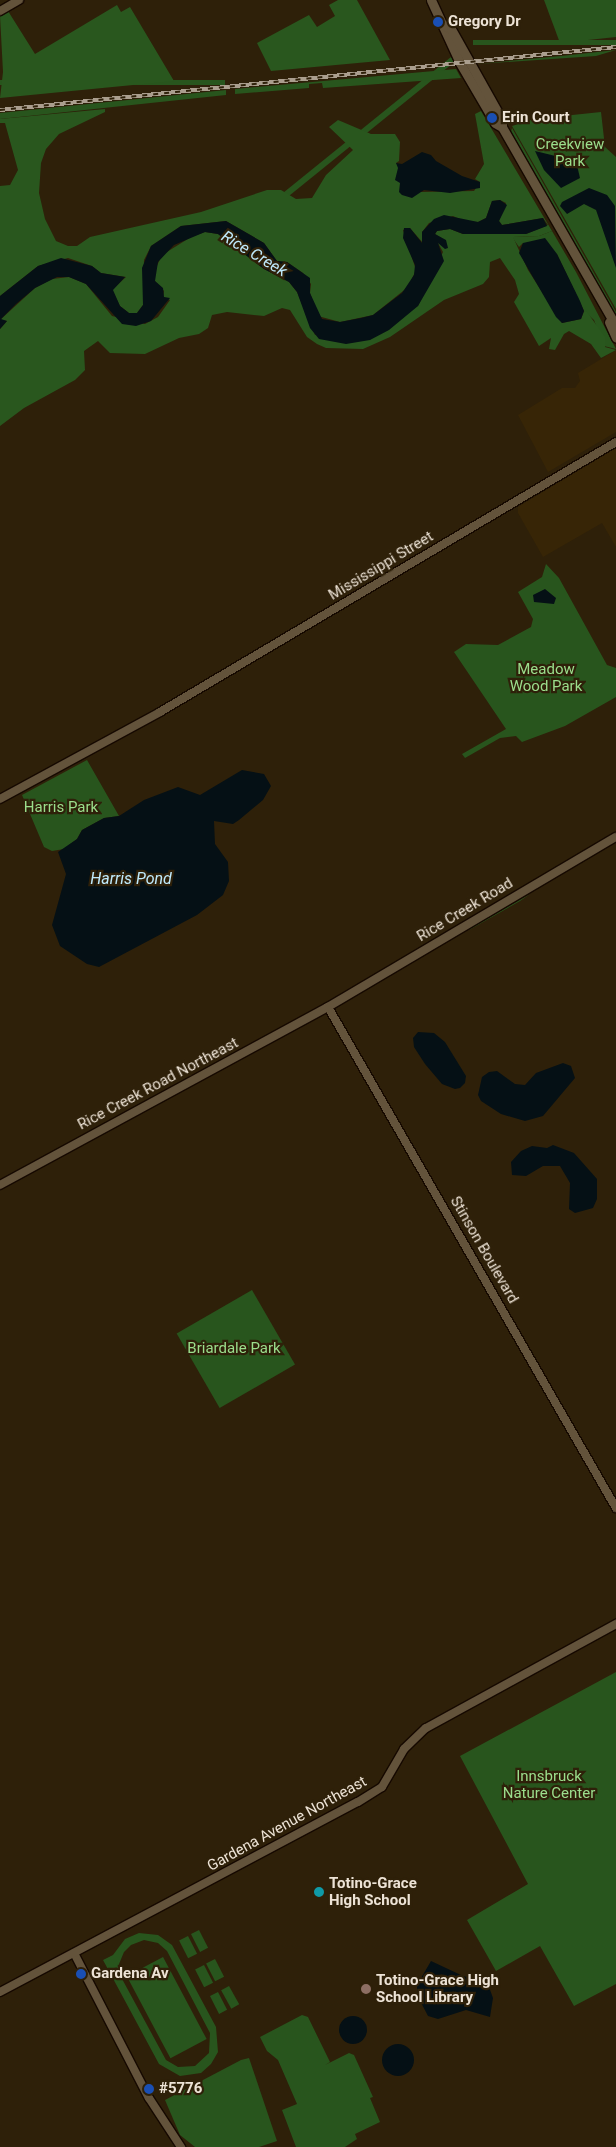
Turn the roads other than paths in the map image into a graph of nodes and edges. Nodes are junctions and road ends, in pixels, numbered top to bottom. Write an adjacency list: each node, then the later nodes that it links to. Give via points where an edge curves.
1 (18, 0): 3 (street)
2 (431, 0): 4 (main road, via 502,120 502,127)
3 (0, 11)
4 (602, 306): 5 (main road); 6 (main road)
5 (616, 326)
6 (616, 338)
7 (616, 442): 8 (street, Mississippi Street, via 160,712)
8 (0, 799)
9 (616, 837): 10 (street, Rice Creek Road)
10 (328, 1007): 11 (street, Rice Creek Road Northeast); 12 (street, Stinson Boulevard)
11 (0, 1185)
12 (616, 1508)
13 (616, 1624): 14 (street, Gardena Avenue Northeast, via 426,1728 404,1749 382,1787 358,1802)
14 (74, 1953): 15 (street, Gardena Avenue Northeast); 16 (street, via 149,2098)
15 (0, 1992)
16 (181, 2147)

